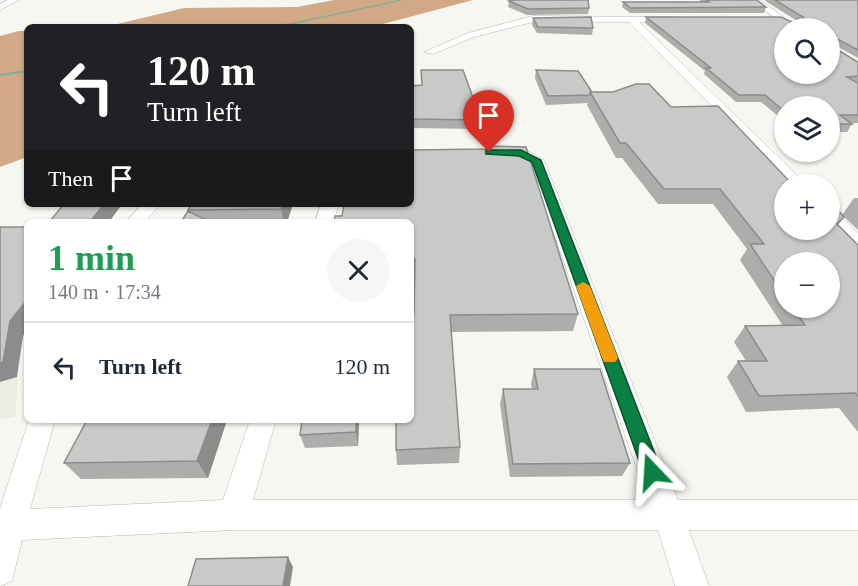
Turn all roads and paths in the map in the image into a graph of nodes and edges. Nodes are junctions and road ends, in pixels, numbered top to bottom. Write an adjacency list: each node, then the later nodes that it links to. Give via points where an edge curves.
1 (15, 0): 3 (street)
2 (754, 0): 4 (street, via 785,21)
3 (0, 7)
4 (757, 18)
5 (631, 19): 6 (street); 7 (street, via 553,18 515,22); 9 (street)
6 (687, 19)
7 (429, 52)
8 (487, 152): 18 (street, via 521,153 536,160)
9 (788, 174)
10 (148, 207): 11 (street)
11 (138, 219)
12 (840, 226): 13 (street)
13 (858, 244)
14 (41, 423): 19 (street)
15 (262, 423): 16 (street)
16 (233, 515): 18 (street); 19 (street)
17 (858, 515): 18 (street)
18 (669, 516): 21 (street)
19 (10, 525): 20 (street)
20 (0, 570)
21 (692, 586)

